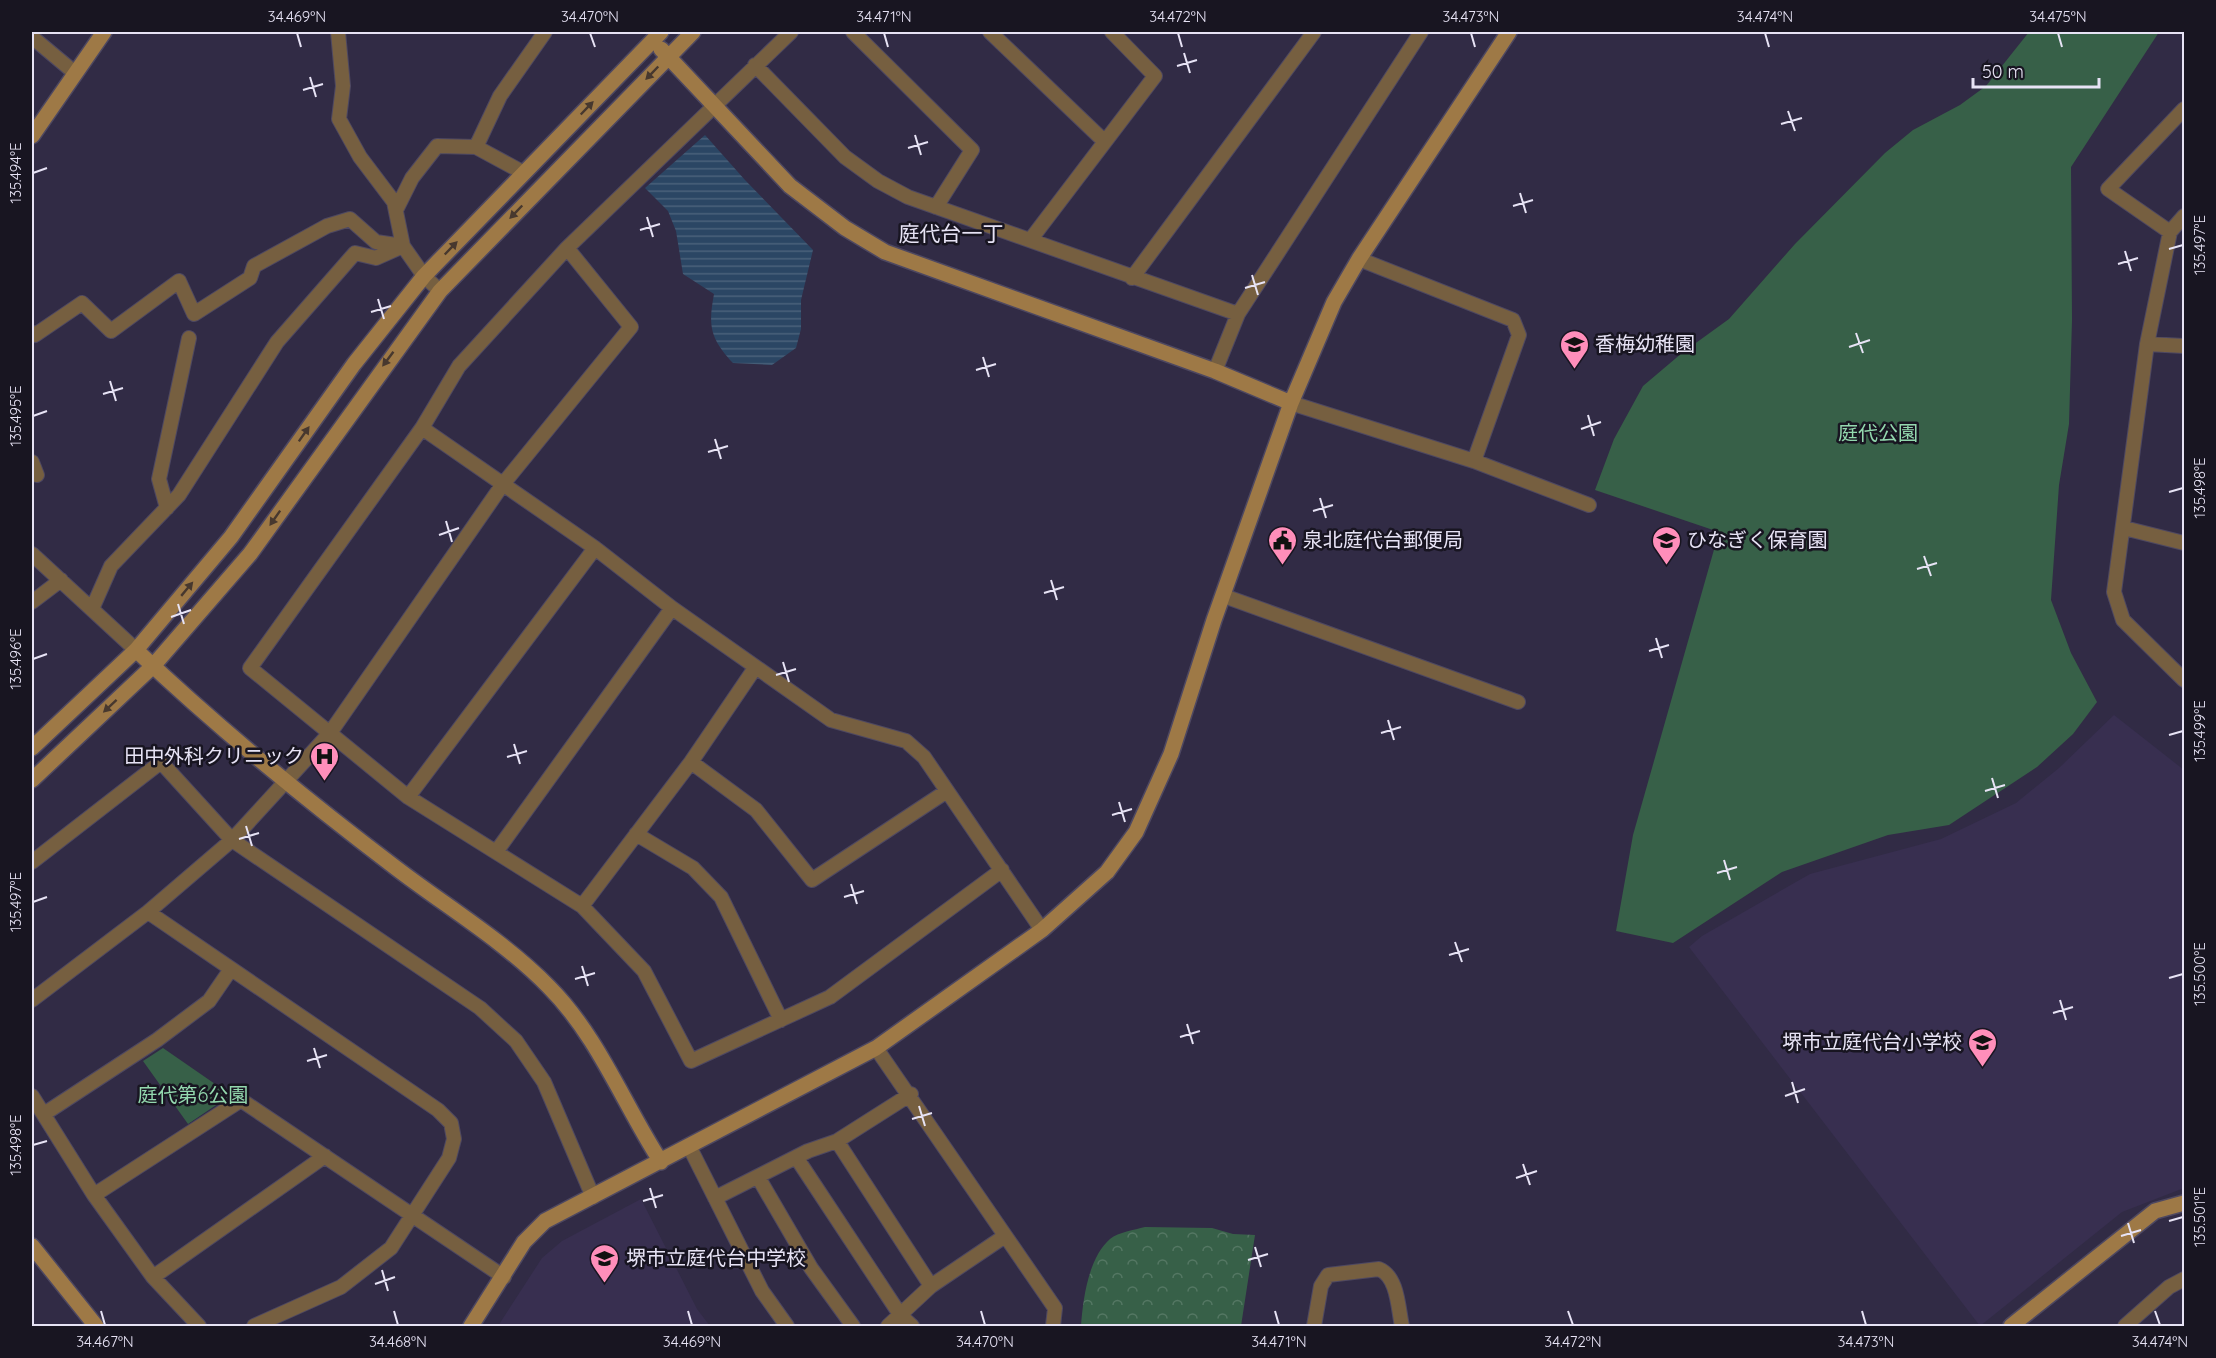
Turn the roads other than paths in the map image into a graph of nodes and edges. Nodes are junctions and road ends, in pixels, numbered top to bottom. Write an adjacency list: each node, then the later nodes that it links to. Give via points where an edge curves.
1 (104, 32): 16 (street)
2 (338, 32): 24 (street, via 343,86 339,119)
3 (545, 32): 21 (street, via 500,96)
4 (693, 32): 14 (street)
5 (790, 32): 15 (street)
6 (853, 32): 23 (street, via 972,150)
7 (990, 32): 20 (street)
8 (1112, 32): 20 (street, via 1155,76)
9 (1314, 32): 32 (street)
10 (1421, 32): 34 (street)
11 (1509, 32): 30 (street)
12 (657, 36): 14 (street); 22 (street, one-way to 12)
13 (32, 37): 16 (street)
14 (668, 56): 17 (street); 33 (street, one-way to 33)
15 (755, 65): 17 (street); 23 (street, via 845,158 878,181)
16 (75, 73): 19 (street)
17 (713, 107): 29 (street); 39 (street, via 790,186 845,228 885,252)
18 (2184, 109): 26 (street, via 2108,189)
19 (32, 136)
20 (1104, 141): 27 (street)
21 (476, 147): 22 (street); 24 (street, via 437,146 412,178)
22 (524, 173): 31 (street, one-way to 22)
23 (936, 207): 27 (street)
24 (396, 210): 28 (street)
25 (2184, 216): 26 (street)
26 (2170, 232): 37 (street)
27 (1030, 239): 32 (street)
28 (403, 246): 31 (street); 35 (street, via 376,242 350,219 327,226 254,266 250,278 194,314 179,281 111,331 82,303 35,335); 45 (street, via 376,258 355,253 277,342)
29 (567, 248): 41 (street, via 459,366); 43 (street, via 631,327)
30 (1359, 259): 40 (street, via 1334,302); 42 (street, via 1513,320 1519,335)
31 (424, 276): 33 (street); 55 (street, one-way to 31, via 231,537 354,364)
32 (1132, 278): 34 (street)
33 (440, 291): 56 (street, one-way to 56, via 250,554)
34 (1238, 314): 39 (street)
35 (32, 333)
36 (189, 338): 45 (street, via 159,479)
37 (2147, 344): 38 (street); 46 (street)
38 (2184, 346)
39 (1215, 371): 40 (street)
40 (1291, 403): 42 (street); 51 (street)
41 (422, 428): 43 (street); 60 (street, via 250,668)
42 (1474, 461): 44 (street)
43 (503, 484): 48 (street); 60 (street)
44 (1589, 505)
45 (167, 508): 54 (street, via 111,566)
46 (2124, 528): 47 (street); 58 (street, via 2114,592 2122,620)
47 (2184, 543)
48 (595, 548): 53 (street); 66 (street)
49 (32, 554): 50 (street)
50 (61, 580): 52 (street); 54 (street)
51 (1224, 596): 59 (street); 74 (street, via 1171,754 1136,832 1107,872)
52 (32, 602)
53 (672, 608): 57 (street); 69 (street)
54 (92, 609): 55 (street)
55 (136, 650): 56 (street); 61 (street)
56 (153, 666): 63 (street, one-way to 63); 64 (street)
57 (755, 668): 62 (street); 65 (street, via 831,720 906,741 924,757)
58 (2184, 680)
59 (1518, 702)
60 (330, 733): 64 (street); 66 (street)
61 (32, 748)
62 (691, 762): 65 (street, via 756,810 812,880); 67 (street)
63 (32, 780)
64 (285, 784): 68 (street); 86 (street, via 498,941 550,988 597,1050)
65 (947, 791): 71 (street)
66 (408, 797): 69 (street)
67 (636, 834): 72 (street); 77 (street, via 693,868 721,897)
68 (232, 840): 70 (street, via 161,762); 73 (street); 89 (street, via 480,1008 516,1041 544,1082)
69 (496, 852): 72 (street)
70 (32, 862)
71 (1002, 870): 74 (street); 77 (street, via 830,997)
72 (582, 906): 77 (street, via 644,971 691,1061)
73 (148, 912): 75 (street); 76 (street)
74 (1042, 930): 78 (street)
75 (231, 969): 81 (street, via 209,1001); 92 (street, via 438,1110 451,1123 454,1139 449,1158)
76 (32, 1000)
77 (781, 1020)
78 (876, 1048): 79 (street); 83 (street)
79 (911, 1094): 82 (street); 93 (street)
80 (32, 1096): 81 (street)
81 (44, 1114): 88 (street)
82 (837, 1142): 85 (street); 98 (street)
83 (689, 1146): 86 (street); 90 (street)
84 (326, 1156): 88 (street, via 242,1100); 92 (street); 96 (street)
85 (796, 1157): 87 (street); 99 (street)
86 (661, 1162): 89 (street)
87 (758, 1176): 90 (street); 105 (street, via 812,1268)
88 (94, 1195): 96 (street)
89 (593, 1197): 95 (street, via 545,1221 524,1242)
90 (716, 1198): 104 (street, via 762,1291)
91 (2184, 1203): 111 (street, via 2155,1211)
92 (412, 1216): 95 (street); 102 (street, via 391,1248 341,1287)
93 (1005, 1236): 98 (street); 108 (street, via 1055,1308)
94 (32, 1246): 100 (street)
95 (504, 1277): 103 (street)
96 (153, 1278): 101 (street)
97 (2184, 1279): 112 (street, via 2169,1287)
98 (931, 1286): 99 (street)
99 (901, 1316): 106 (street); 107 (street)
100 (96, 1326)
101 (199, 1326)
102 (254, 1326)
103 (471, 1326)
104 (787, 1326)
105 (853, 1326)
106 (888, 1326)
107 (912, 1326)
108 (1053, 1326)
109 (1314, 1326): 110 (street, via 1321,1286 1328,1275 1379,1269 1392,1280)
110 (1402, 1326)
111 (2011, 1326)
112 (2125, 1326)

